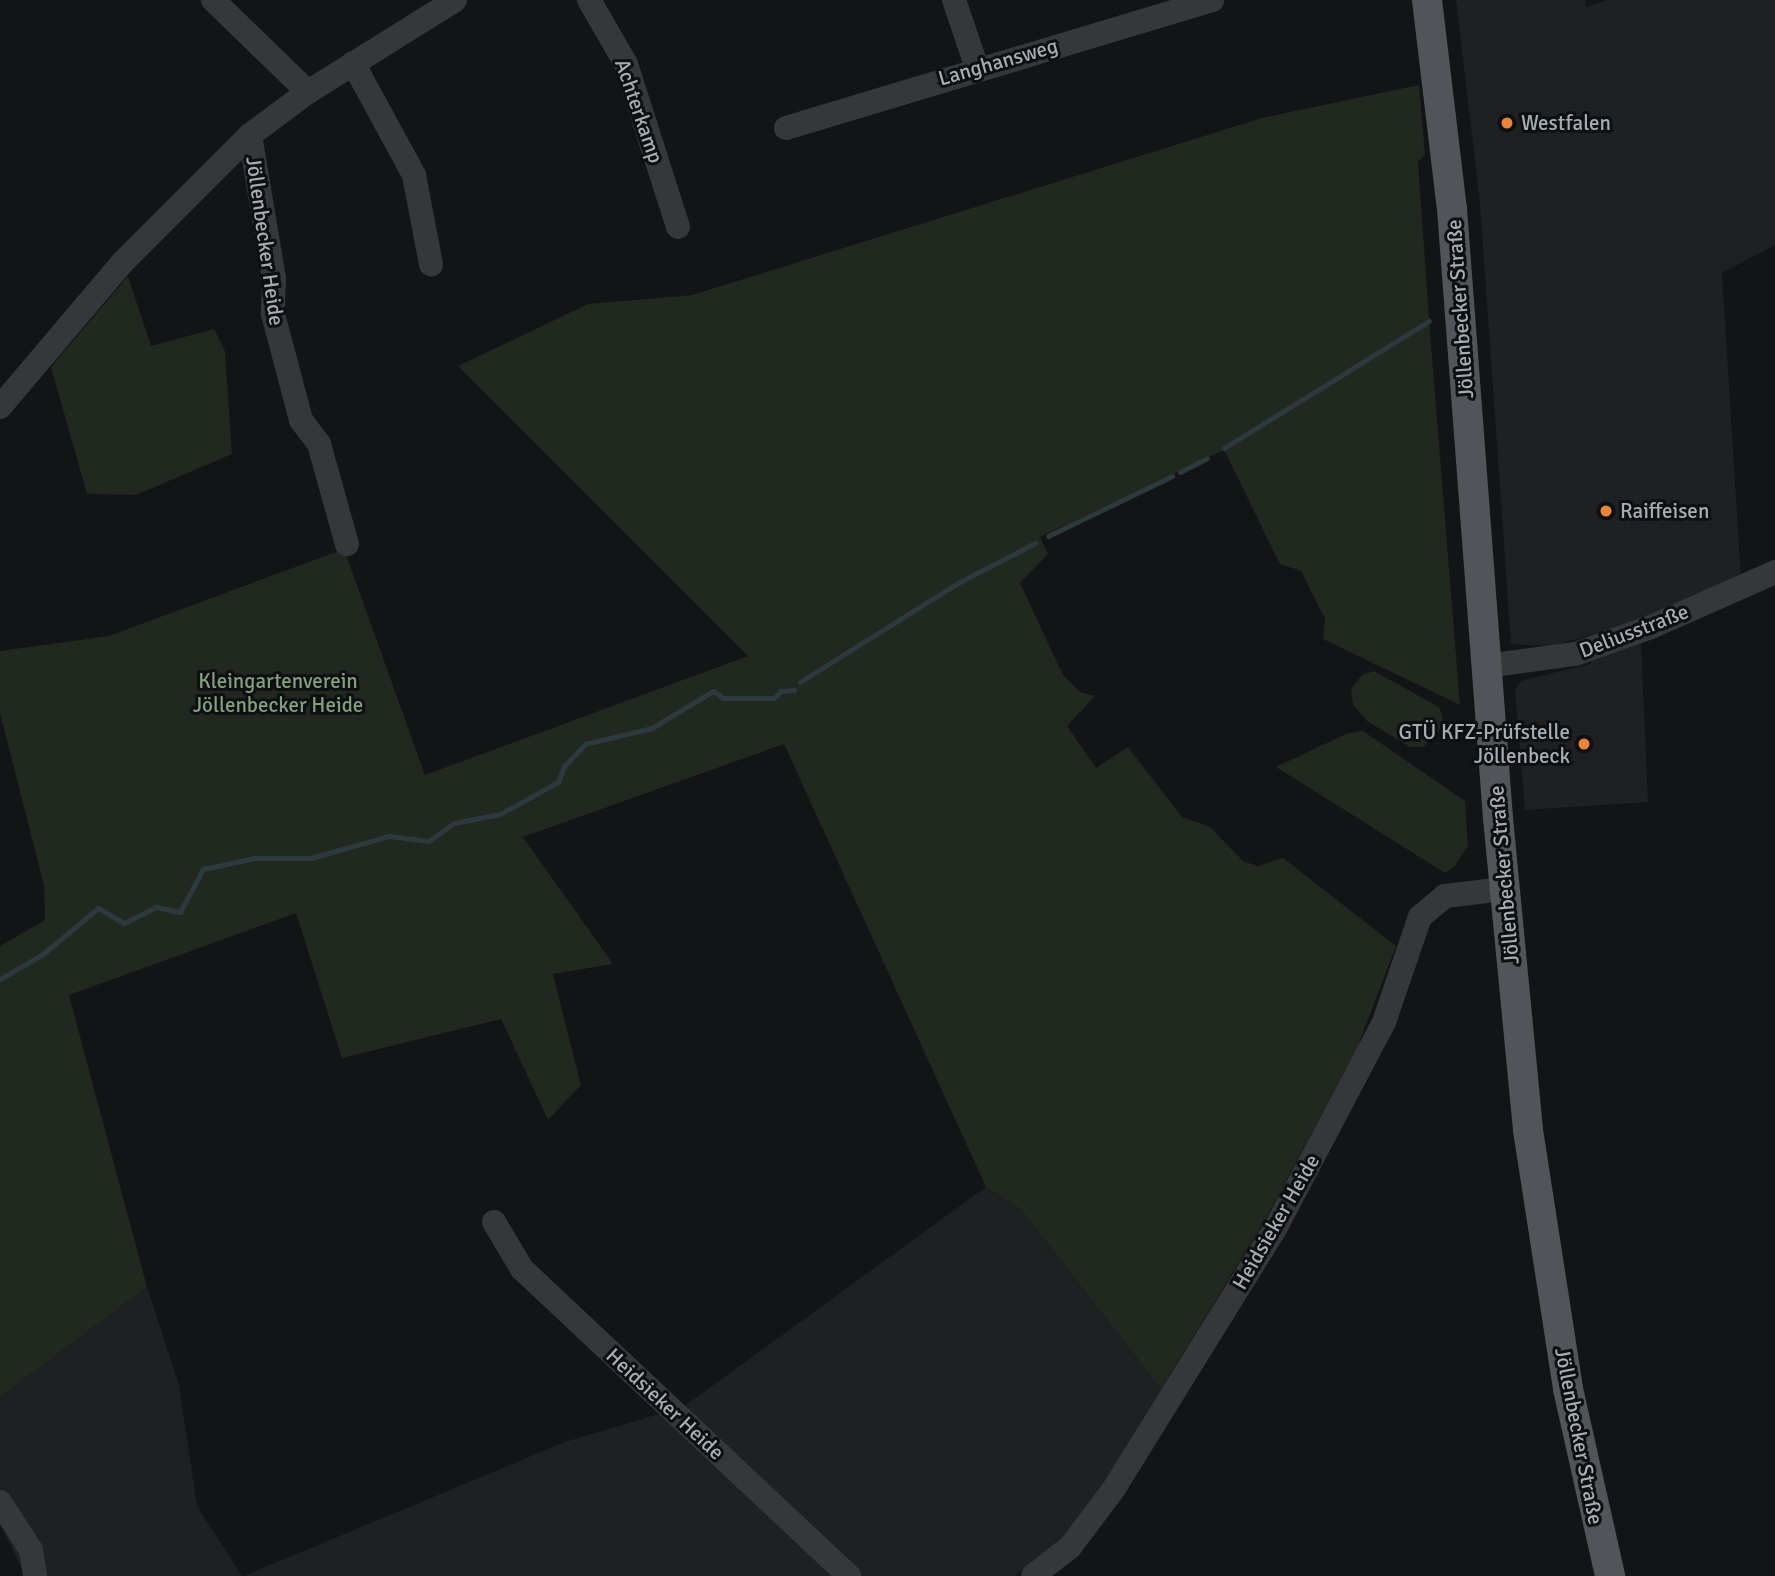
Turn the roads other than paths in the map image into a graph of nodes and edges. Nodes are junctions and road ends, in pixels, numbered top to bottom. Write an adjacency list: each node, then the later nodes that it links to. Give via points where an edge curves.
1 (213, 0): 9 (street)
2 (455, 0): 7 (street, Jöllenbecker Heide)
3 (589, 0): 12 (street, Achterkamp, via 626,64)
4 (954, 0): 8 (street)
5 (1212, 0): 8 (street, Langhansweg)
6 (1427, 0): 17 (main road, Jöllenbecker Straße, via 1451,199)
7 (353, 63): 9 (street, Jöllenbecker Heide); 13 (street, via 414,175)
8 (976, 68): 10 (street, Langhansweg)
9 (308, 92): 11 (street, Jöllenbecker Heide)
10 (786, 128)
11 (250, 135): 14 (street, Jöllenbecker Heide, via 123,262); 15 (street, Jöllenbecker Heide, via 274,278 273,314 301,420 319,444)
12 (678, 227)
13 (431, 264)
14 (2, 402)
15 (347, 544)
16 (1775, 572): 17 (street, Deliusstraße, via 1651,627 1574,654)
17 (1486, 666): 18 (main road, Jöllenbecker Straße)
18 (1504, 889): 23 (street, Heidsieker Heide, via 1445,896 1420,917 1384,1022 1276,1227 1113,1490 1070,1547); 24 (main road, Jöllenbecker Straße, via 1542,1231 1568,1389)
19 (494, 1222): 22 (street, Heidsieker Heide, via 522,1269)
20 (0, 1502): 21 (street, via 31,1550)
21 (35, 1576)
22 (849, 1576)
23 (1033, 1576)
24 (1610, 1576)

